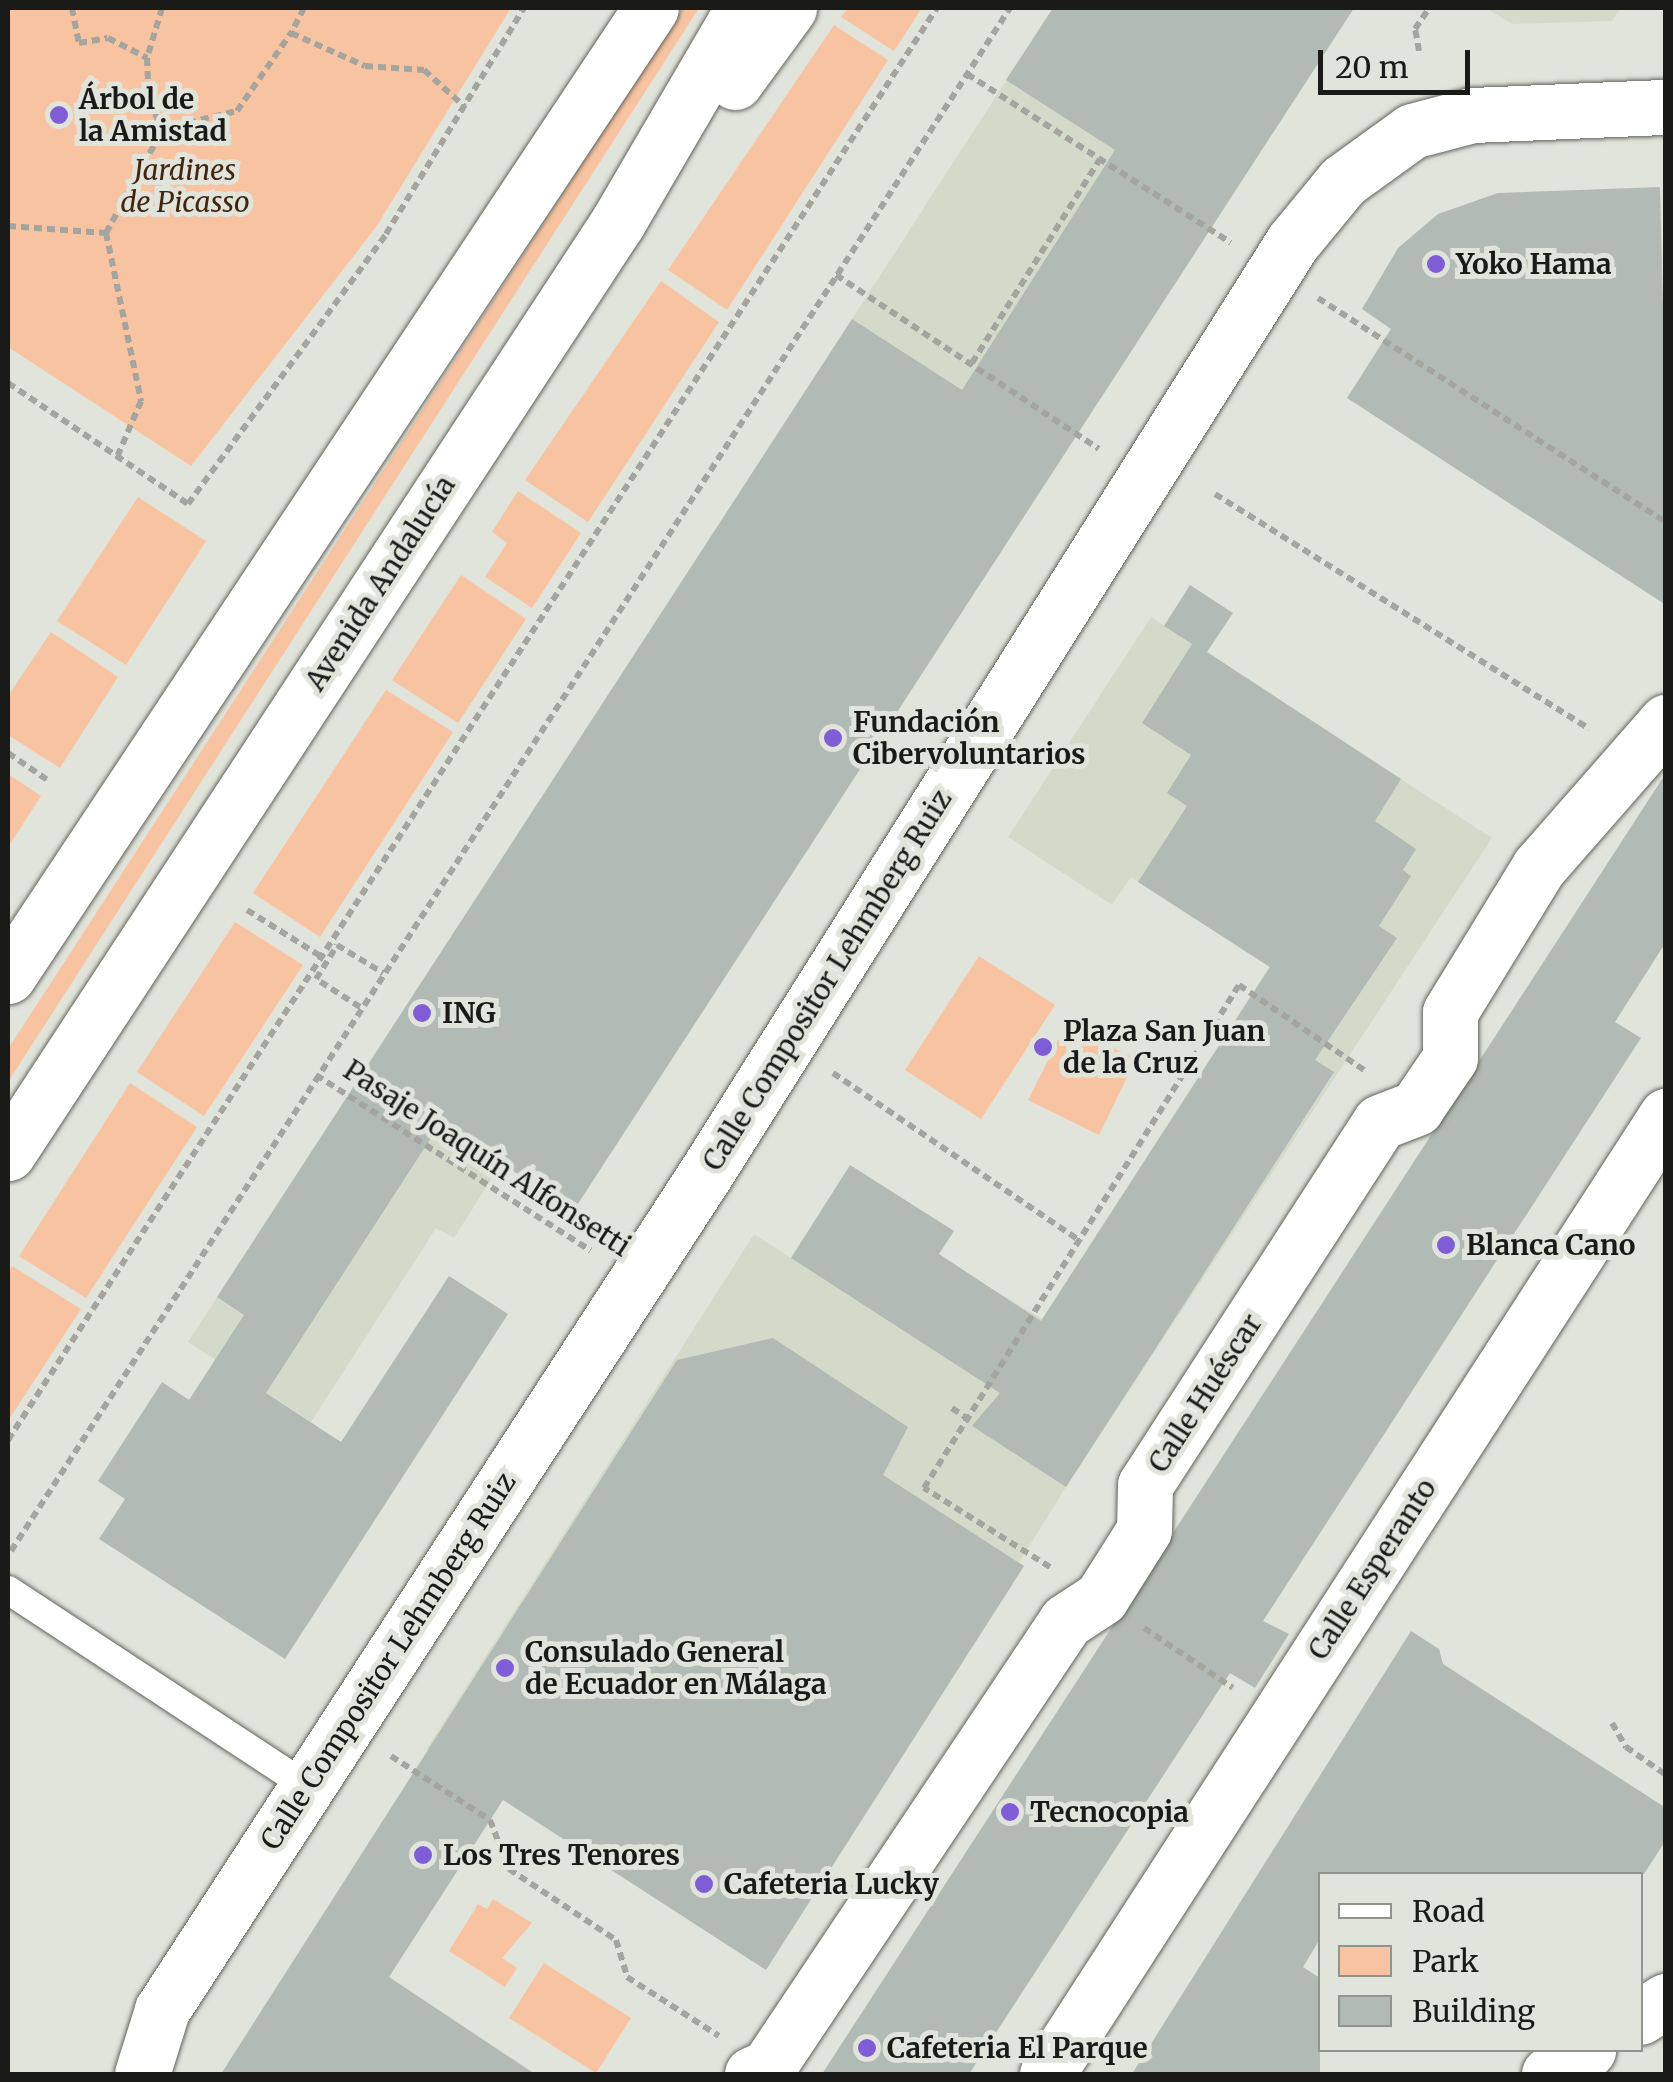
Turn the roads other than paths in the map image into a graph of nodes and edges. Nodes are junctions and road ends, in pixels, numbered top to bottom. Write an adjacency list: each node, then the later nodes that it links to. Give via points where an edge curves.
1 (606, 8): 7 (street)
2 (651, 8): 7 (street)
3 (743, 8): 6 (street, Avenida Andalucía)
4 (788, 8): 6 (street)
5 (1666, 107): 13 (street, Calle Compositor Lehmberg Ruiz, via 1472,115 1412,131 1343,181 1275,270)
6 (618, 222): 11 (street, Avenida Andalucía)
7 (505, 223): 9 (street)
8 (1650, 740): 18 (street, Calle Huéscar, via 1539,867 1450,1012 1450,1058 1416,1108 1380,1122 1145,1485 1144,1530 1101,1598 1066,1621)
9 (8, 976)
10 (1666, 1116): 16 (street, Calle Esperanto, via 1277,1718)
11 (8, 1153)
12 (8, 1590): 13 (lane)
13 (308, 1787): 19 (street, Calle Compositor Lehmberg Ruiz, via 162,2010)
14 (1666, 2001): 15 (street)
15 (1643, 2014)
16 (1075, 2049): 20 (street, Calle Esperanto)
17 (1585, 2052): 21 (street)
18 (760, 2071)
19 (142, 2074)
20 (1047, 2074)
21 (1549, 2074)

